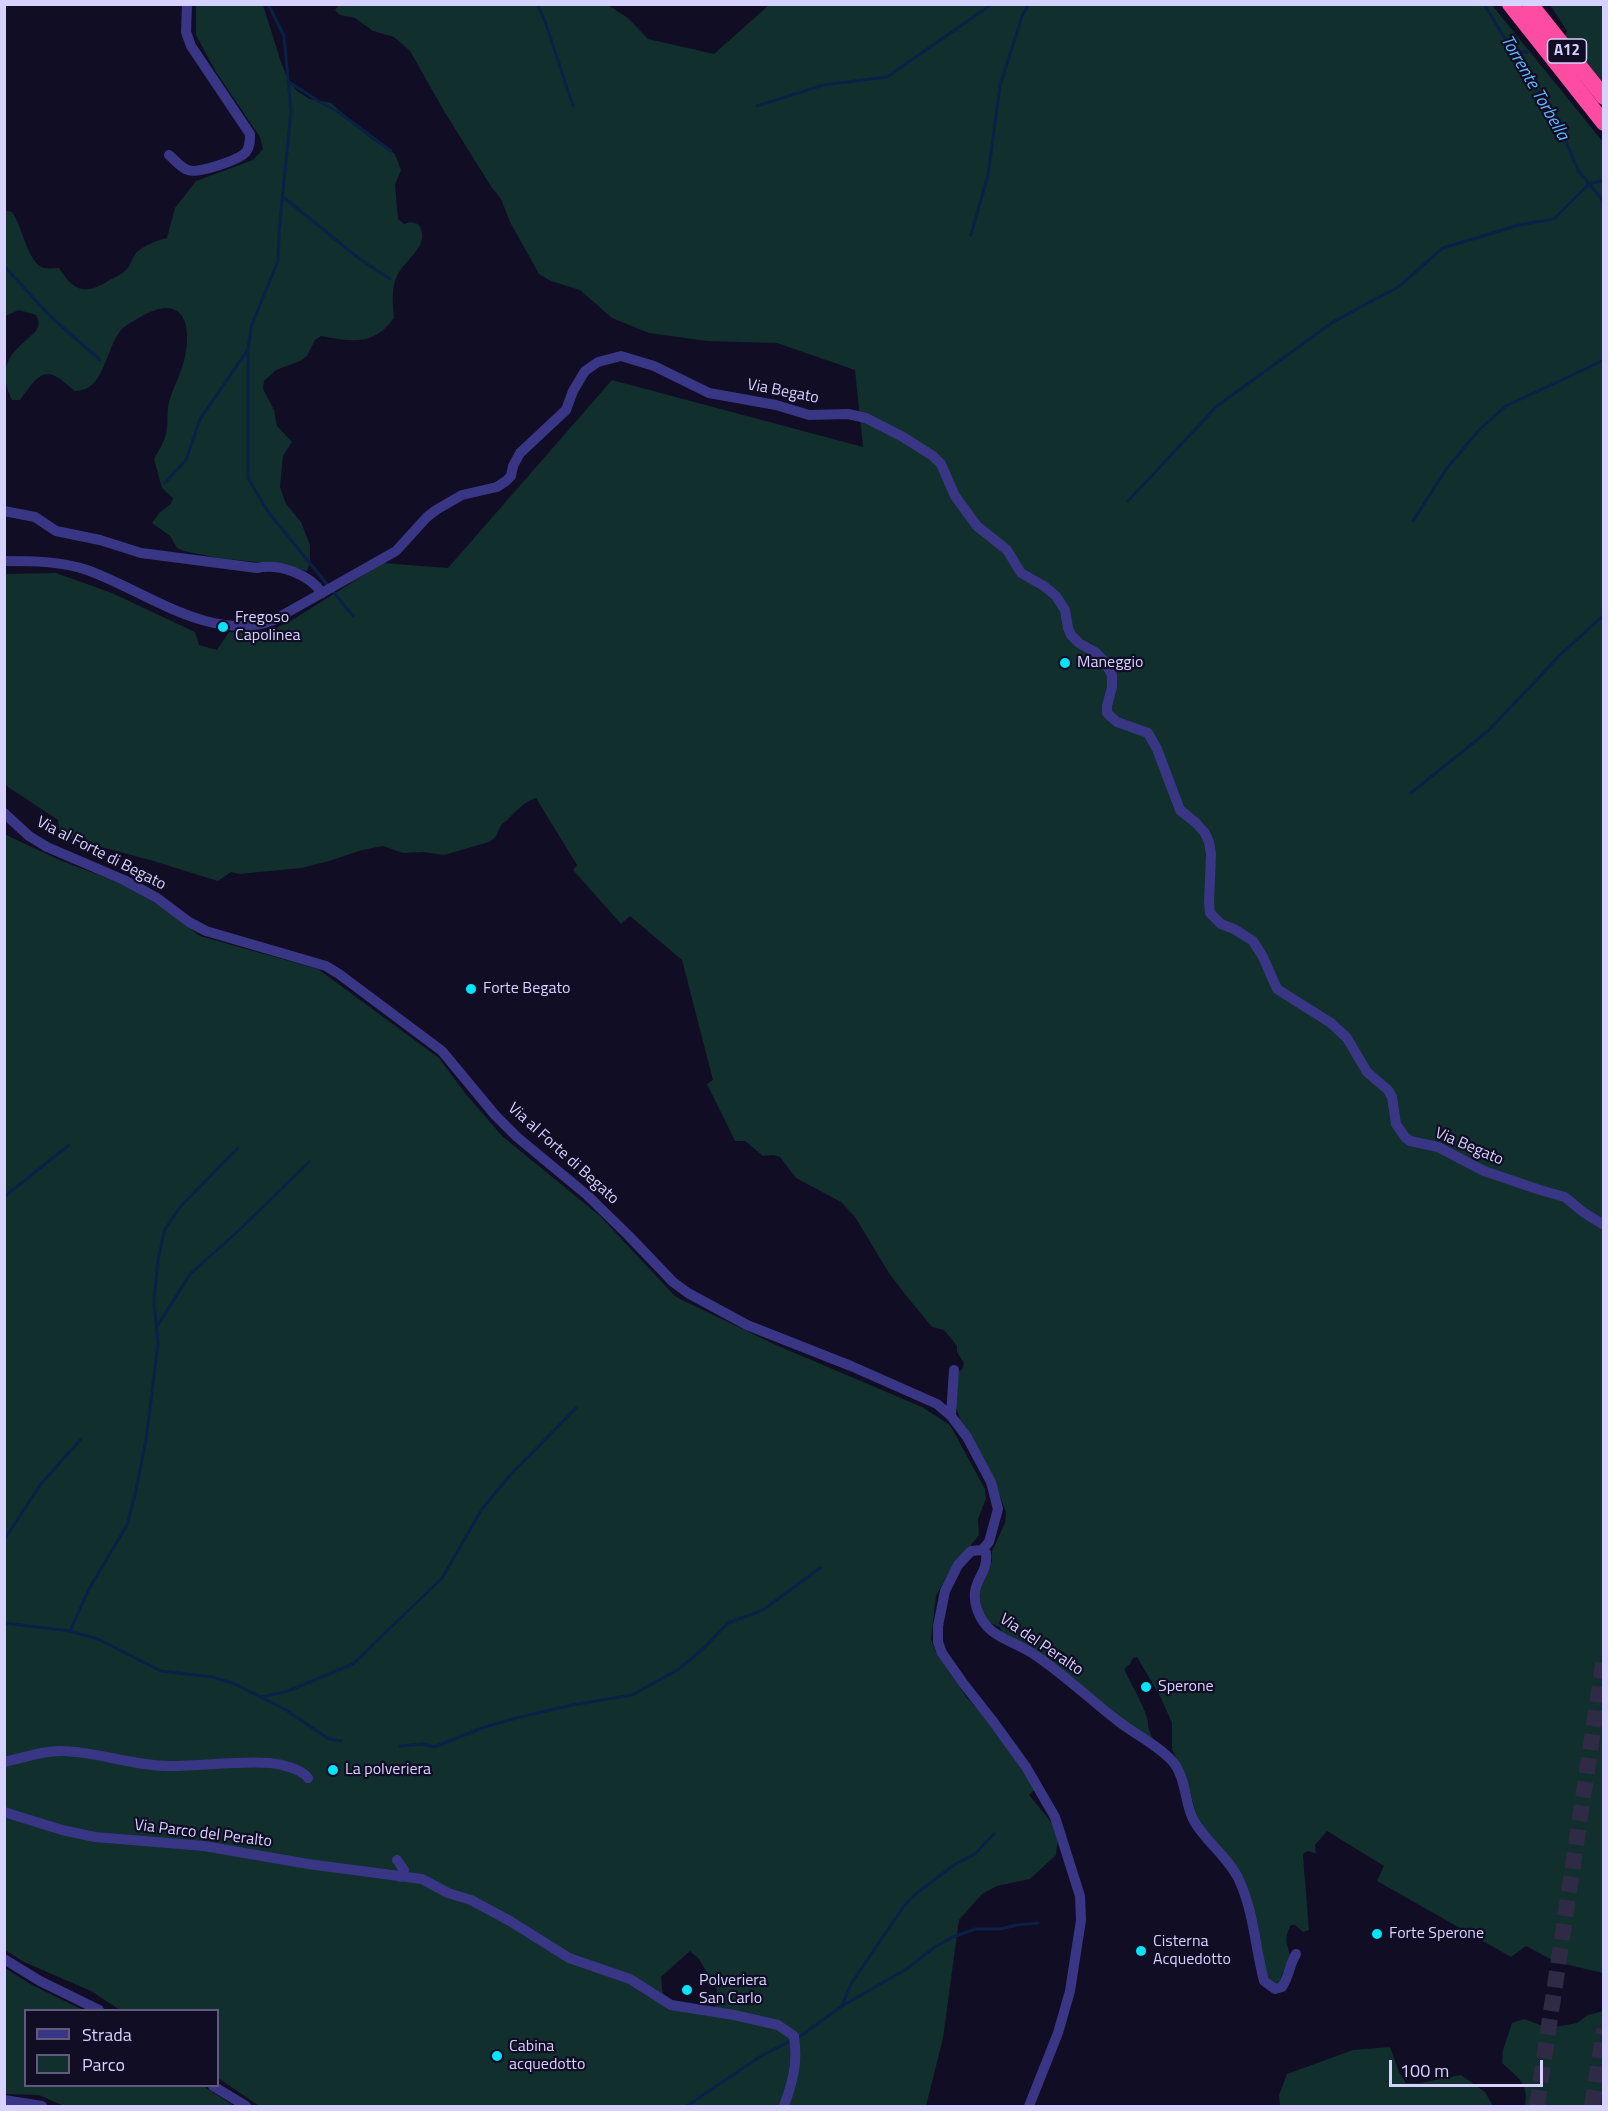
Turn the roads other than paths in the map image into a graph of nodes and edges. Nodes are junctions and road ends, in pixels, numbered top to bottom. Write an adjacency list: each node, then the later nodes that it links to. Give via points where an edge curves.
1 (187, 4): 6 (street, via 186,32 191,46 250,134 250,143 245,154 222,165 193,171 185,170)
2 (1510, 4): 5 (highway, A12)
3 (1530, 4): 4 (highway, A12)
4 (1604, 98)
5 (1604, 123)
6 (169, 155)
7 (4, 511): 9 (street, via 35,517 56,531 141,553 289,570 317,585)
8 (4, 561): 9 (street, via 67,564 183,614 239,626 274,620)
9 (322, 592): 11 (street, Via Begato, via 396,551 436,510 462,495 506,481 520,453 562,415 585,371 614,356 654,366 710,393 809,415 848,414 866,418 903,437 940,464 955,496 977,526 1007,550 1022,573 1056,596 1065,610 1071,634 1101,656 1112,675 1107,713 1117,722 1148,734 1180,810 1205,833 1211,854 1210,913 1253,942 1277,989 1331,1023 1347,1038 1367,1072 1388,1090 1396,1124 1405,1137 1438,1147 1484,1171 1565,1197)
10 (4, 813): 13 (street, Via al Forte di Begato, via 29,836 124,880 206,931 326,966 339,974 442,1051 510,1130 587,1195 688,1293 747,1325 937,1404)
11 (1604, 1225)
12 (954, 1370): 13 (street)
13 (951, 1416): 14 (street, Via al Forte di Begato, via 991,1482 998,1509 989,1542)
14 (982, 1550): 20 (street, Via del Peralto, via 987,1562 974,1594 983,1622 995,1635 1030,1652 1071,1681 1171,1760 1183,1782 1194,1821 1238,1878 1255,1928 1264,1981 1275,1989 1282,1987 1290,1976); 28 (street, via 972,1551 958,1565 945,1591 938,1642 963,1683 1026,1767 1055,1817 1080,1896 1081,1920 1070,1991)
15 (4, 1762): 16 (street, via 63,1751 107,1755 126,1765 277,1763)
16 (308, 1778)
17 (4, 1812): 19 (street, Via Parco del Peralto, via 95,1837 204,1846)
18 (397, 1860): 19 (street, via 404,1870)
19 (400, 1877): 27 (street, Via Parco del Peralto, via 422,1879 471,1900 568,1958 630,1979 671,2005 778,2025 794,2036 797,2056)
20 (1296, 1954)
21 (4, 1959): 22 (street)
22 (97, 2009)
23 (216, 2087): 26 (street)
24 (4, 2100): 25 (street)
25 (42, 2106)
26 (246, 2106)
27 (784, 2106)
28 (1029, 2106)

